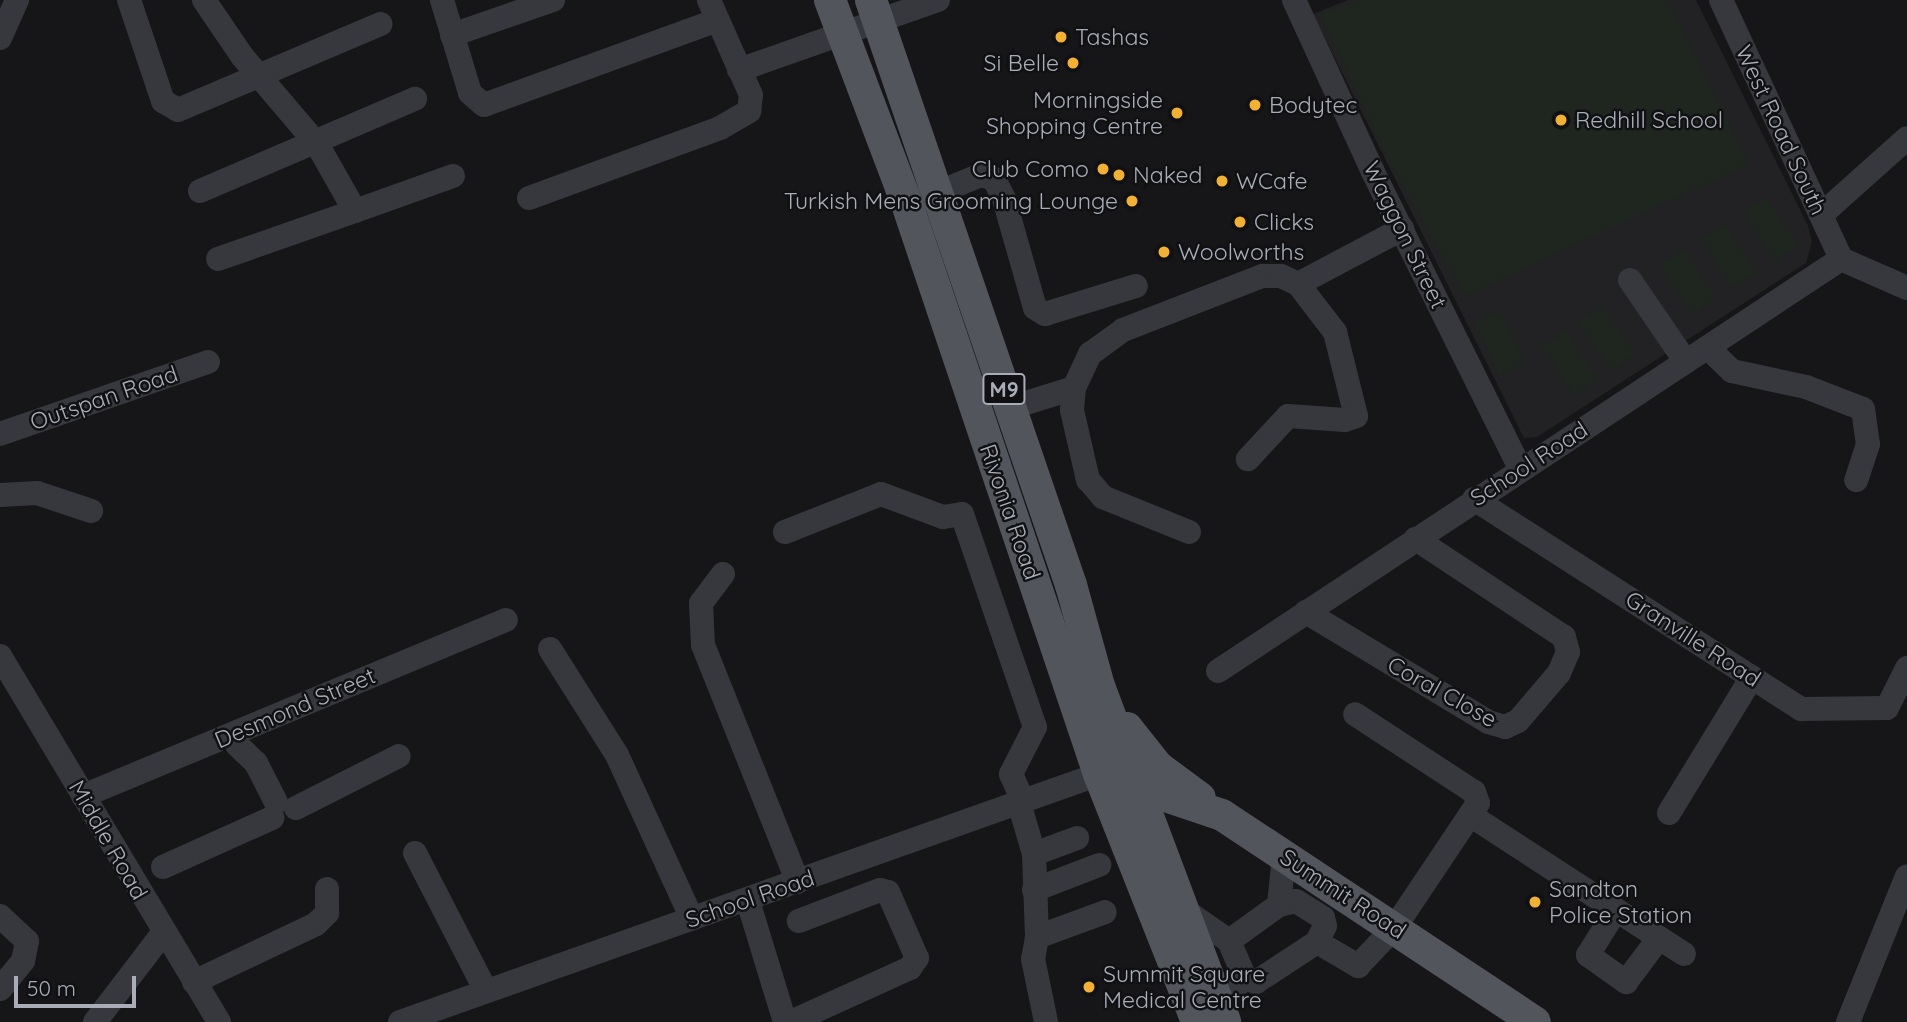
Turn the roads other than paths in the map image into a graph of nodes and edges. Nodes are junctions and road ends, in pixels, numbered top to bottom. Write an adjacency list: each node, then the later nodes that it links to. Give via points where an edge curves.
1 (17, 0): 15 (street)
2 (129, 0): 17 (street, via 156,85 171,107 186,107)
3 (204, 0): 17 (street)
4 (442, 0): 14 (street)
5 (553, 0): 14 (street)
6 (830, 0): 13 (main road, Rivonia Road / M9)
7 (937, 0): 11 (street)
8 (1294, 0): 27 (street, Waggon Street)
9 (1721, 0): 26 (street, West Road South)
10 (713, 10): 14 (street, via 484,105 470,93); 16 (street)
11 (874, 10): 13 (street); 24 (main road, Rivonia Road / M9)
12 (381, 24): 17 (street)
13 (844, 33): 16 (street); 24 (main road, Rivonia Road / M9)
14 (452, 35)
15 (0, 38)
16 (739, 70): 23 (street, via 751,96 749,111 742,117)
17 (259, 73): 20 (street)
18 (415, 99): 20 (street)
19 (1907, 138): 26 (street)
20 (317, 144): 22 (street); 25 (street)
21 (453, 176): 25 (street)
22 (200, 191)
23 (529, 198)
24 (922, 199): 32 (street, via 981,176 994,179 1035,308 1045,314); 38 (main road, Rivonia Road / M9); 63 (main road, Rivonia Road / M9)
25 (355, 211): 28 (street)
26 (1821, 215): 29 (street, West Road South)
27 (1402, 229): 31 (street); 41 (street, Waggon Street)
28 (218, 258)
29 (1841, 259): 33 (street); 34 (street, School Road)
30 (1630, 280): 36 (street)
31 (1298, 284): 37 (street, via 1281,276 1262,276 1123,330 1090,354); 40 (street, via 1335,332 1356,416 1345,420 1288,416)
32 (1136, 286)
33 (1907, 288)
34 (1708, 348): 36 (street, School Road); 42 (street, via 1732,371 1806,387 1863,409 1868,444)
35 (208, 362): 39 (street, Outspan Road)
36 (1686, 362): 41 (street, School Road)
37 (1074, 387): 38 (street); 47 (street, via 1075,439 1088,480 1103,496)
38 (1010, 408): 57 (main road, Rivonia Road / M9, via 1071,585)
39 (0, 434)
40 (1248, 459)
41 (1520, 468): 44 (street, School Road)
42 (1856, 480)
43 (0, 495): 45 (street, via 37,492)
44 (1474, 499): 48 (street, School Road); 56 (street, Granville Road)
45 (91, 511)
46 (785, 532): 66 (street, via 881,494 943,517 962,514 1035,727 1011,774)
47 (1189, 532)
48 (1416, 539): 50 (street, School Road); 50 (street, Coral Close, via 1564,637 1567,652 1559,673 1518,721 1506,727 1488,722)
49 (723, 574): 79 (street, via 701,603 703,645)
50 (1306, 612): 55 (street, School Road)
51 (506, 620): 59 (street, Desmond Street)
52 (550, 649): 88 (street, via 610,743)
53 (0, 656): 65 (street, Middle Road)
54 (1907, 668): 56 (street, Granville Road, via 1889,705 1868,710 1806,710)
55 (1217, 671)
56 (1752, 677): 68 (street)
57 (1100, 686): 64 (main road, Rivonia Road / M9); 69 (main road, via 1148,758)
58 (1355, 714): 70 (street, via 1474,792 1478,803)
59 (257, 724): 60 (street, Desmond Street); 62 (street)
60 (228, 736): 62 (street); 65 (street, Desmond Street)
61 (399, 756): 67 (street)
62 (256, 763): 67 (street)
63 (1099, 774): 64 (main road, Summit Road); 66 (street, School Road); 101 (main road, Rivonia Road / M9)
64 (1139, 788): 69 (main road, Summit Road); 74 (main road, Rivonia Road / M9)
65 (83, 796): 91 (street, Middle Road)
66 (1021, 802): 73 (street); 79 (street, School Road)
67 (281, 809): 77 (street)
68 (1669, 813)
69 (1223, 815): 74 (main road, via 1183,824); 75 (main road, Summit Road)
70 (1470, 815): 84 (street); 90 (street)
71 (1077, 838): 73 (street)
72 (415, 853): 100 (street)
73 (1034, 855): 81 (street)
74 (1163, 856): 86 (main road, Rivonia Road / M9)
75 (1284, 856): 83 (street); 90 (main road, Summit Road)
76 (1098, 865): 81 (street)
77 (163, 867)
78 (1907, 876): 109 (street)
79 (799, 883): 82 (street, School Road)
80 (327, 890): 98 (street, via 327,913 316,924)
81 (1034, 890): 92 (street)
82 (748, 901): 88 (street, School Road); 105 (street)
83 (1279, 905): 94 (street); 95 (street, via 1296,901 1323,918 1325,926)
84 (1616, 910): 93 (street); 93 (street, via 1588,955 1626,982)
85 (1105, 912): 92 (street)
86 (1187, 912): 94 (street); 101 (main road, Rivonia Road / M9)
87 (0, 916): 99 (street, via 27,941 23,961)
88 (692, 919): 100 (street, School Road)
89 (799, 921): 106 (street, via 880,890 888,892 918,958 910,968)
90 (1395, 928): 95 (street, via 1358,966); 108 (main road, Summit Road)
91 (163, 933): 98 (street, Middle Road); 102 (street)
92 (1037, 937): 107 (street, via 1033,959)
93 (1659, 938): 96 (street)
94 (1229, 941): 97 (street)
95 (1317, 942): 97 (street, via 1256,982)
96 (1684, 954)
97 (1245, 978): 101 (street)
98 (194, 982): 103 (street, Middle Road)
99 (0, 989)
100 (486, 991): 104 (street, School Road)
101 (1214, 1015)
102 (95, 1022)
103 (219, 1022)
104 (400, 1022)
105 (785, 1022)
106 (790, 1022)
107 (1046, 1022)
108 (1535, 1022)
109 (1848, 1022)

